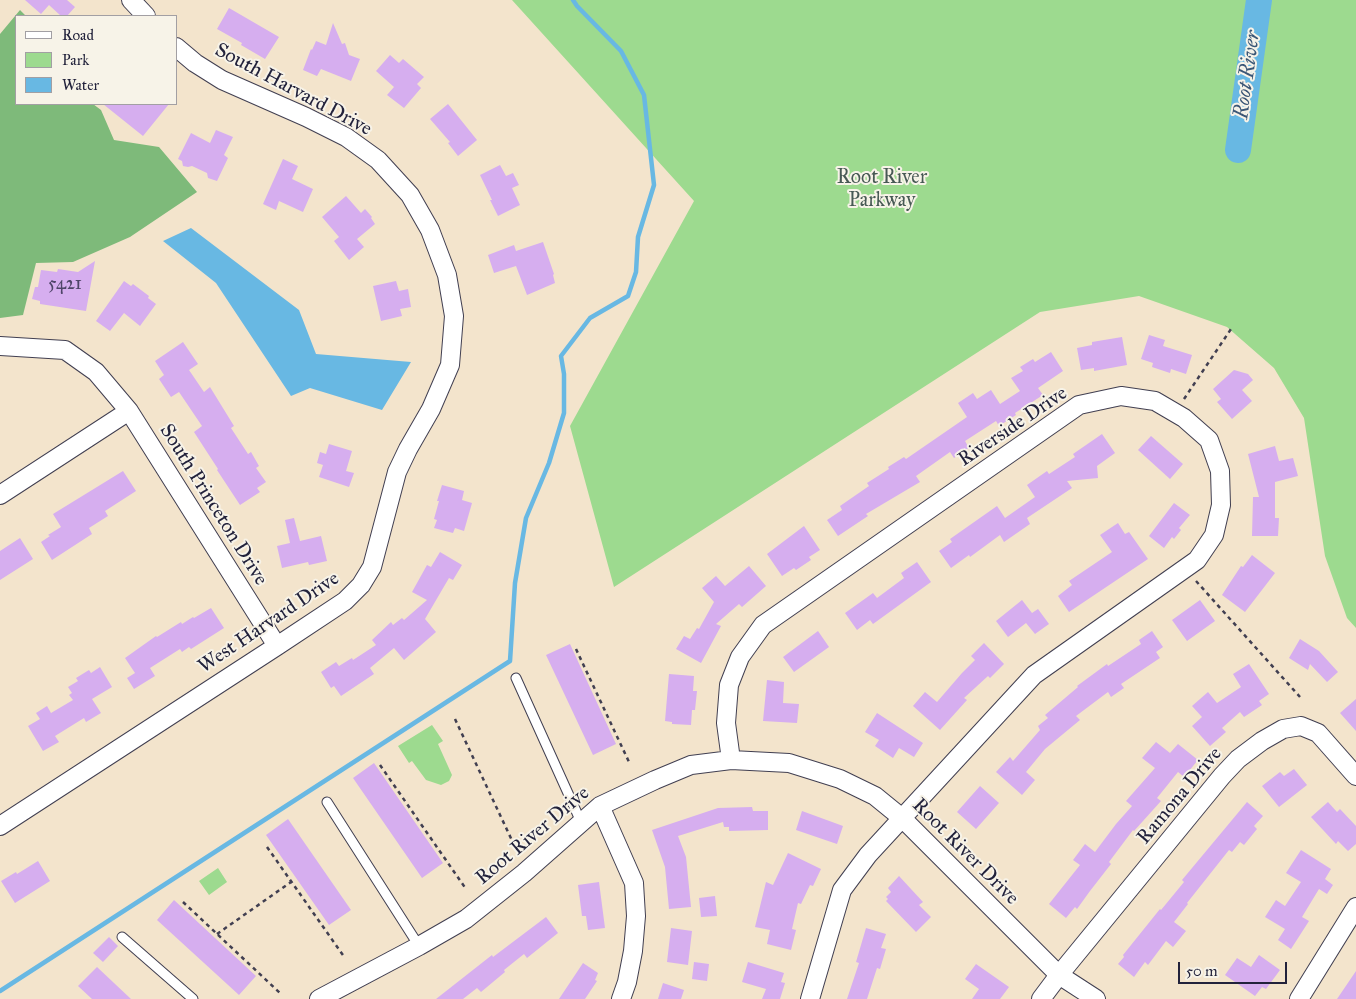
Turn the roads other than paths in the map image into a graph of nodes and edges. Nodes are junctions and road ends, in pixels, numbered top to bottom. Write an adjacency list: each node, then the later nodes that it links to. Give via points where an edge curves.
1 (131, 0): 2 (street)
2 (145, 15)
3 (178, 49): 5 (street, South Harvard Drive, via 222,80 346,137 378,160 410,195 430,230 447,275 454,316)
4 (0, 346): 6 (street, South Princeton Drive, via 65,350 96,372)
5 (450, 364): 8 (street, West Harvard Drive, via 432,409 397,472 372,567 361,586 345,601)
6 (129, 411): 7 (street); 8 (street, South Princeton Drive)
7 (0, 495)
8 (277, 646): 16 (street, West Harvard Drive)
9 (516, 678): 15 (lane)
10 (731, 760): 13 (street, Root River Drive, via 692,765); 14 (street, Root River Drive, via 789,763 840,779 875,796); 14 (street, Riverside Drive, via 726,723 730,685 740,658 764,625 1079,405 1121,396 1155,401 1184,418 1209,440 1220,471 1221,505 1214,534 1197,560 1034,675)
11 (1356, 776): 20 (street, Ramona Drive, via 1318,733 1301,726 1283,730 1262,742 1238,759 1222,776)
12 (327, 802): 19 (lane)
13 (600, 806): 15 (street, Root River Drive); 23 (street, via 634,883 633,951)
14 (902, 818): 20 (street, Root River Drive); 24 (street, Riverside Drive, via 868,854 842,890)
15 (581, 822): 19 (street, Root River Drive, via 466,919)
16 (0, 826)
17 (1356, 907): 27 (street)
18 (122, 937): 21 (lane)
19 (418, 946): 22 (street, Root River Drive)
20 (1060, 975): 25 (street, Ramona Drive); 26 (street, Root River Drive)
21 (193, 999)
22 (319, 999)
23 (621, 999)
24 (810, 999)
25 (1042, 999)
26 (1096, 999)
27 (1299, 999)

